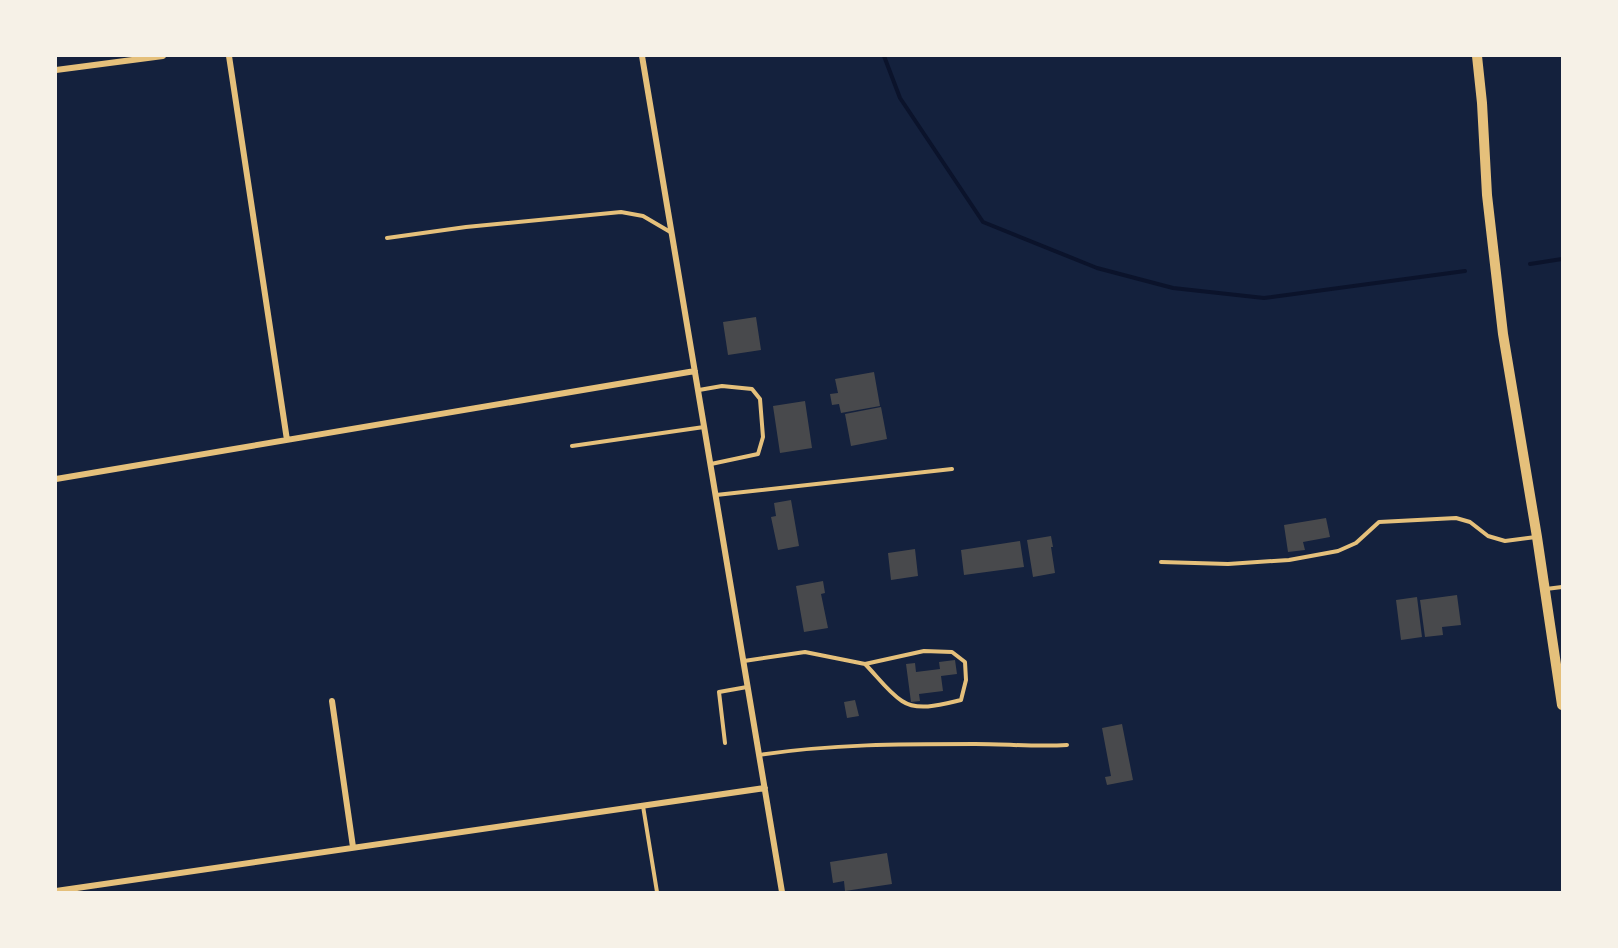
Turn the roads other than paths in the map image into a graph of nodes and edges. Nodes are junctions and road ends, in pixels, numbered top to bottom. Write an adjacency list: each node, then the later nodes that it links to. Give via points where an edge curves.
1 (163, 56): 5 (street)
2 (229, 56): 11 (street)
3 (642, 56): 6 (street)
4 (1477, 56): 17 (main road, via 1495,276)
5 (56, 70)
6 (672, 234): 7 (lane, via 643,216 621,212); 8 (street)
7 (387, 238)
8 (695, 371): 9 (street); 11 (street)
9 (699, 390): 10 (street); 13 (lane, via 722,386 752,389 760,399 763,437 758,454)
10 (705, 427): 12 (lane); 13 (street)
11 (287, 440): 15 (street)
12 (572, 446)
13 (711, 464): 16 (street)
14 (952, 468): 16 (lane)
15 (56, 479)
16 (716, 495): 21 (street)
17 (1537, 537): 18 (lane, via 1505,541 1456,518 1379,522 1356,543 1338,551 1289,560 1228,564); 20 (main road)
18 (1161, 562)
19 (1563, 587): 20 (lane)
20 (1545, 589): 23 (main road)
21 (744, 662): 22 (lane, via 805,652); 24 (street)
22 (866, 664): 22 (lane, via 924,651 952,652 964,662 966,680 961,700 923,706 902,702)
23 (1560, 674): 26 (main road)
24 (748, 687): 27 (lane, via 719,692); 29 (street)
25 (332, 701): 32 (street)
26 (1563, 705)
27 (725, 743)
28 (1067, 746): 29 (lane, via 890,745)
29 (759, 755): 30 (street)
30 (765, 788): 31 (street); 35 (street)
31 (643, 805): 32 (street); 34 (lane)
32 (353, 847): 33 (street)
33 (56, 891)
34 (657, 892)
35 (782, 892)

